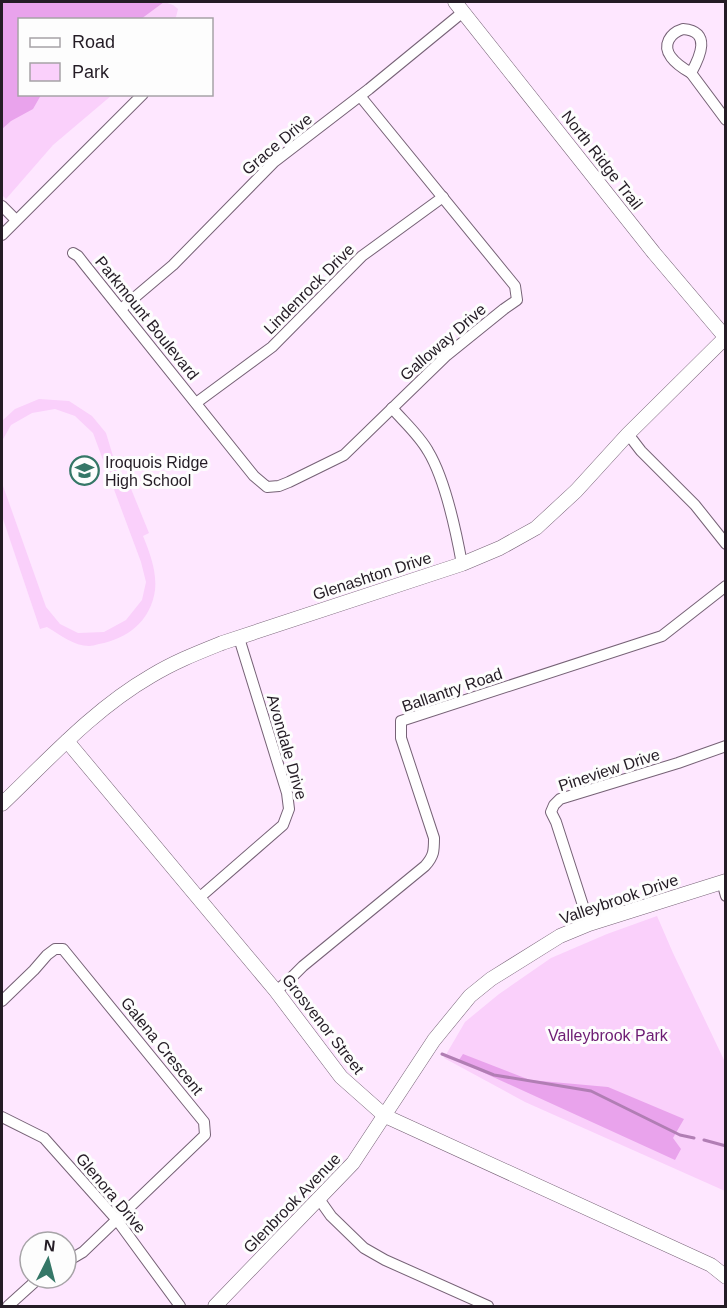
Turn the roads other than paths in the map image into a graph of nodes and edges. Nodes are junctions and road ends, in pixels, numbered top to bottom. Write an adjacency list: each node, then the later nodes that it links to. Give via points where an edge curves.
1 (459, 7): 4 (street, Grace Drive); 12 (street, North Ridge Trail)
2 (691, 73): 5 (street)
3 (141, 96): 8 (street)
4 (360, 96): 6 (street, Galloway Drive); 11 (street, Grace Drive, via 274,162 173,265)
5 (726, 120)
6 (443, 197): 13 (street, Lindenrock Drive, via 362,256 272,347); 14 (street, Galloway Drive, via 514,286 517,300 447,356)
7 (2, 206): 8 (street)
8 (16, 220): 9 (street)
9 (2, 235)
10 (72, 253): 11 (street, Parkmount Boulevard)
11 (121, 309): 13 (street, Parkmount Boulevard)
12 (725, 338): 15 (street, Glenashton Drive)
13 (196, 403): 14 (street, Galloway Drive, via 267,487 289,482 344,455)
14 (392, 408): 17 (street, via 429,452 443,484)
15 (627, 434): 16 (street); 17 (street, Glenashton Drive, via 576,491 536,528)
16 (726, 544)
17 (462, 564): 19 (street, Glenashton Drive)
18 (726, 586): 27 (street, Ballantry Road, via 662,636 401,721 400,738 434,838 432,859)
19 (239, 638): 20 (street, Glenashton Drive, via 185,658 149,677); 25 (street, Avondale Drive, via 289,809 283,825)
20 (67, 741): 22 (street, Glenashton Drive); 25 (street, Grosvenor Street)
21 (726, 746): 26 (street, Pineview Drive, via 560,799 555,805 551,812)
22 (2, 804)
23 (724, 881): 24 (street); 26 (street, Valleybrook Drive)
24 (726, 896)
25 (199, 898): 27 (street, Grosvenor Street)
26 (589, 924): 29 (street, Valleybrook Drive, via 560,936 470,996 434,1040)
27 (276, 990): 29 (street, Grosvenor Street, via 341,1077)
28 (2, 1001): 32 (street, Galena Crescent, via 46,955 63,949 204,1122 205,1135)
29 (385, 1116): 31 (street, Glenbrook Avenue, via 353,1163); 34 (street, Grosvenor Street, via 711,1265)
30 (2, 1117): 32 (street, Glenora Drive, via 44,1138)
31 (319, 1200): 38 (street, Glenbrook Avenue); 39 (street, via 364,1248)
32 (117, 1220): 33 (street); 37 (street, Glenora Drive)
33 (78, 1255)
34 (726, 1277)
35 (26, 1290): 36 (street)
36 (8, 1306)
37 (180, 1306)
38 (215, 1306)
39 (488, 1306)

